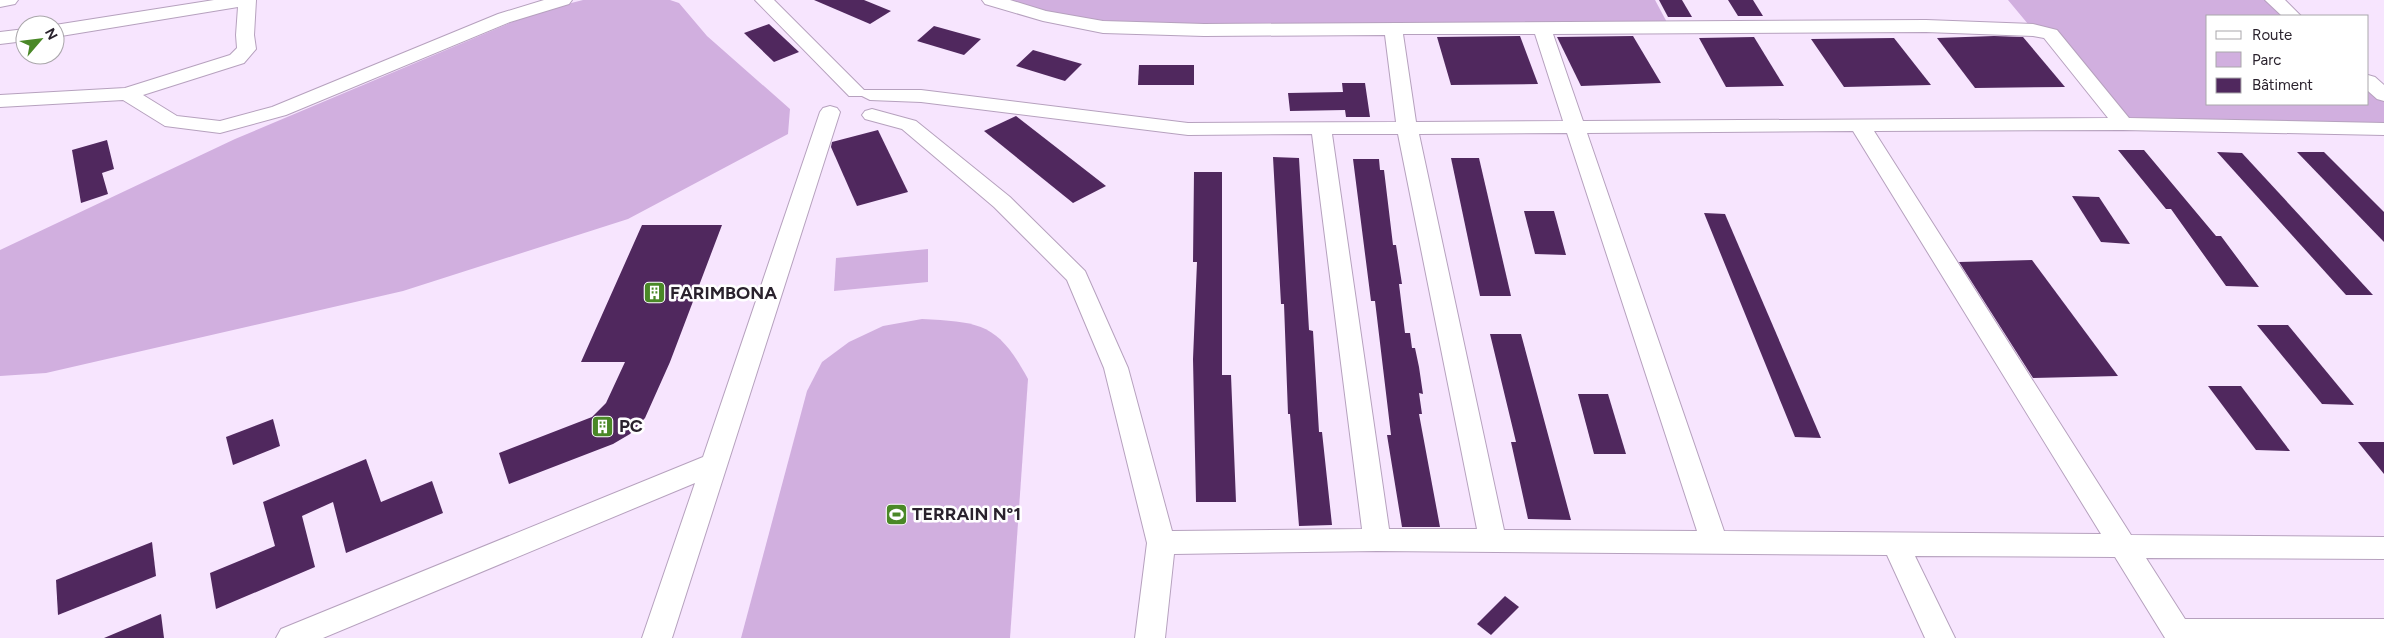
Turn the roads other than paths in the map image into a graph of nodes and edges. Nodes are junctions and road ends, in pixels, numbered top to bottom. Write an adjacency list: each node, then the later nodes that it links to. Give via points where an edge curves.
1 (9, 0): 8 (street)
2 (123, 0): 10 (street)
3 (247, 0): 10 (street); 17 (street, via 247,50 237,59)
4 (562, 0): 17 (street, via 504,18 279,111 220,127 172,122)
5 (764, 0): 20 (street)
6 (990, 0): 13 (street, via 1043,16 1103,27)
7 (2274, 0): 9 (street)
8 (0, 2)
9 (2291, 15)
10 (113, 22): 12 (street)
11 (1542, 28): 13 (street); 21 (street, via 1926,26 2033,30 2050,34); 22 (street)
12 (65, 29)
13 (1393, 29): 24 (street)
14 (15, 36): 15 (street)
15 (0, 38)
16 (2369, 82): 18 (street)
17 (127, 94): 19 (street)
18 (2384, 96)
19 (0, 101)
20 (855, 109): 25 (street, via 921,96 1188,129); 27 (street); 31 (street, via 909,125 1002,202 1077,276 1116,368)
21 (2123, 124): 23 (street); 26 (street)
22 (1575, 126): 23 (street); 24 (street); 30 (street)
23 (1860, 126): 33 (street)
24 (1407, 127): 25 (street); 29 (street)
25 (1321, 128): 28 (street)
26 (2384, 129)
27 (712, 464): 37 (street); 38 (street)
28 (1377, 540): 29 (street); 31 (street)
29 (1493, 541): 30 (street)
30 (1714, 542): 32 (street)
31 (1161, 543): 39 (street)
32 (1895, 544): 33 (street); 40 (street)
33 (2122, 545): 34 (street); 36 (street)
34 (2384, 548)
35 (2384, 632): 36 (street)
36 (2179, 635)
37 (291, 638)
38 (657, 638)
39 (1150, 638)
40 (1940, 638)

